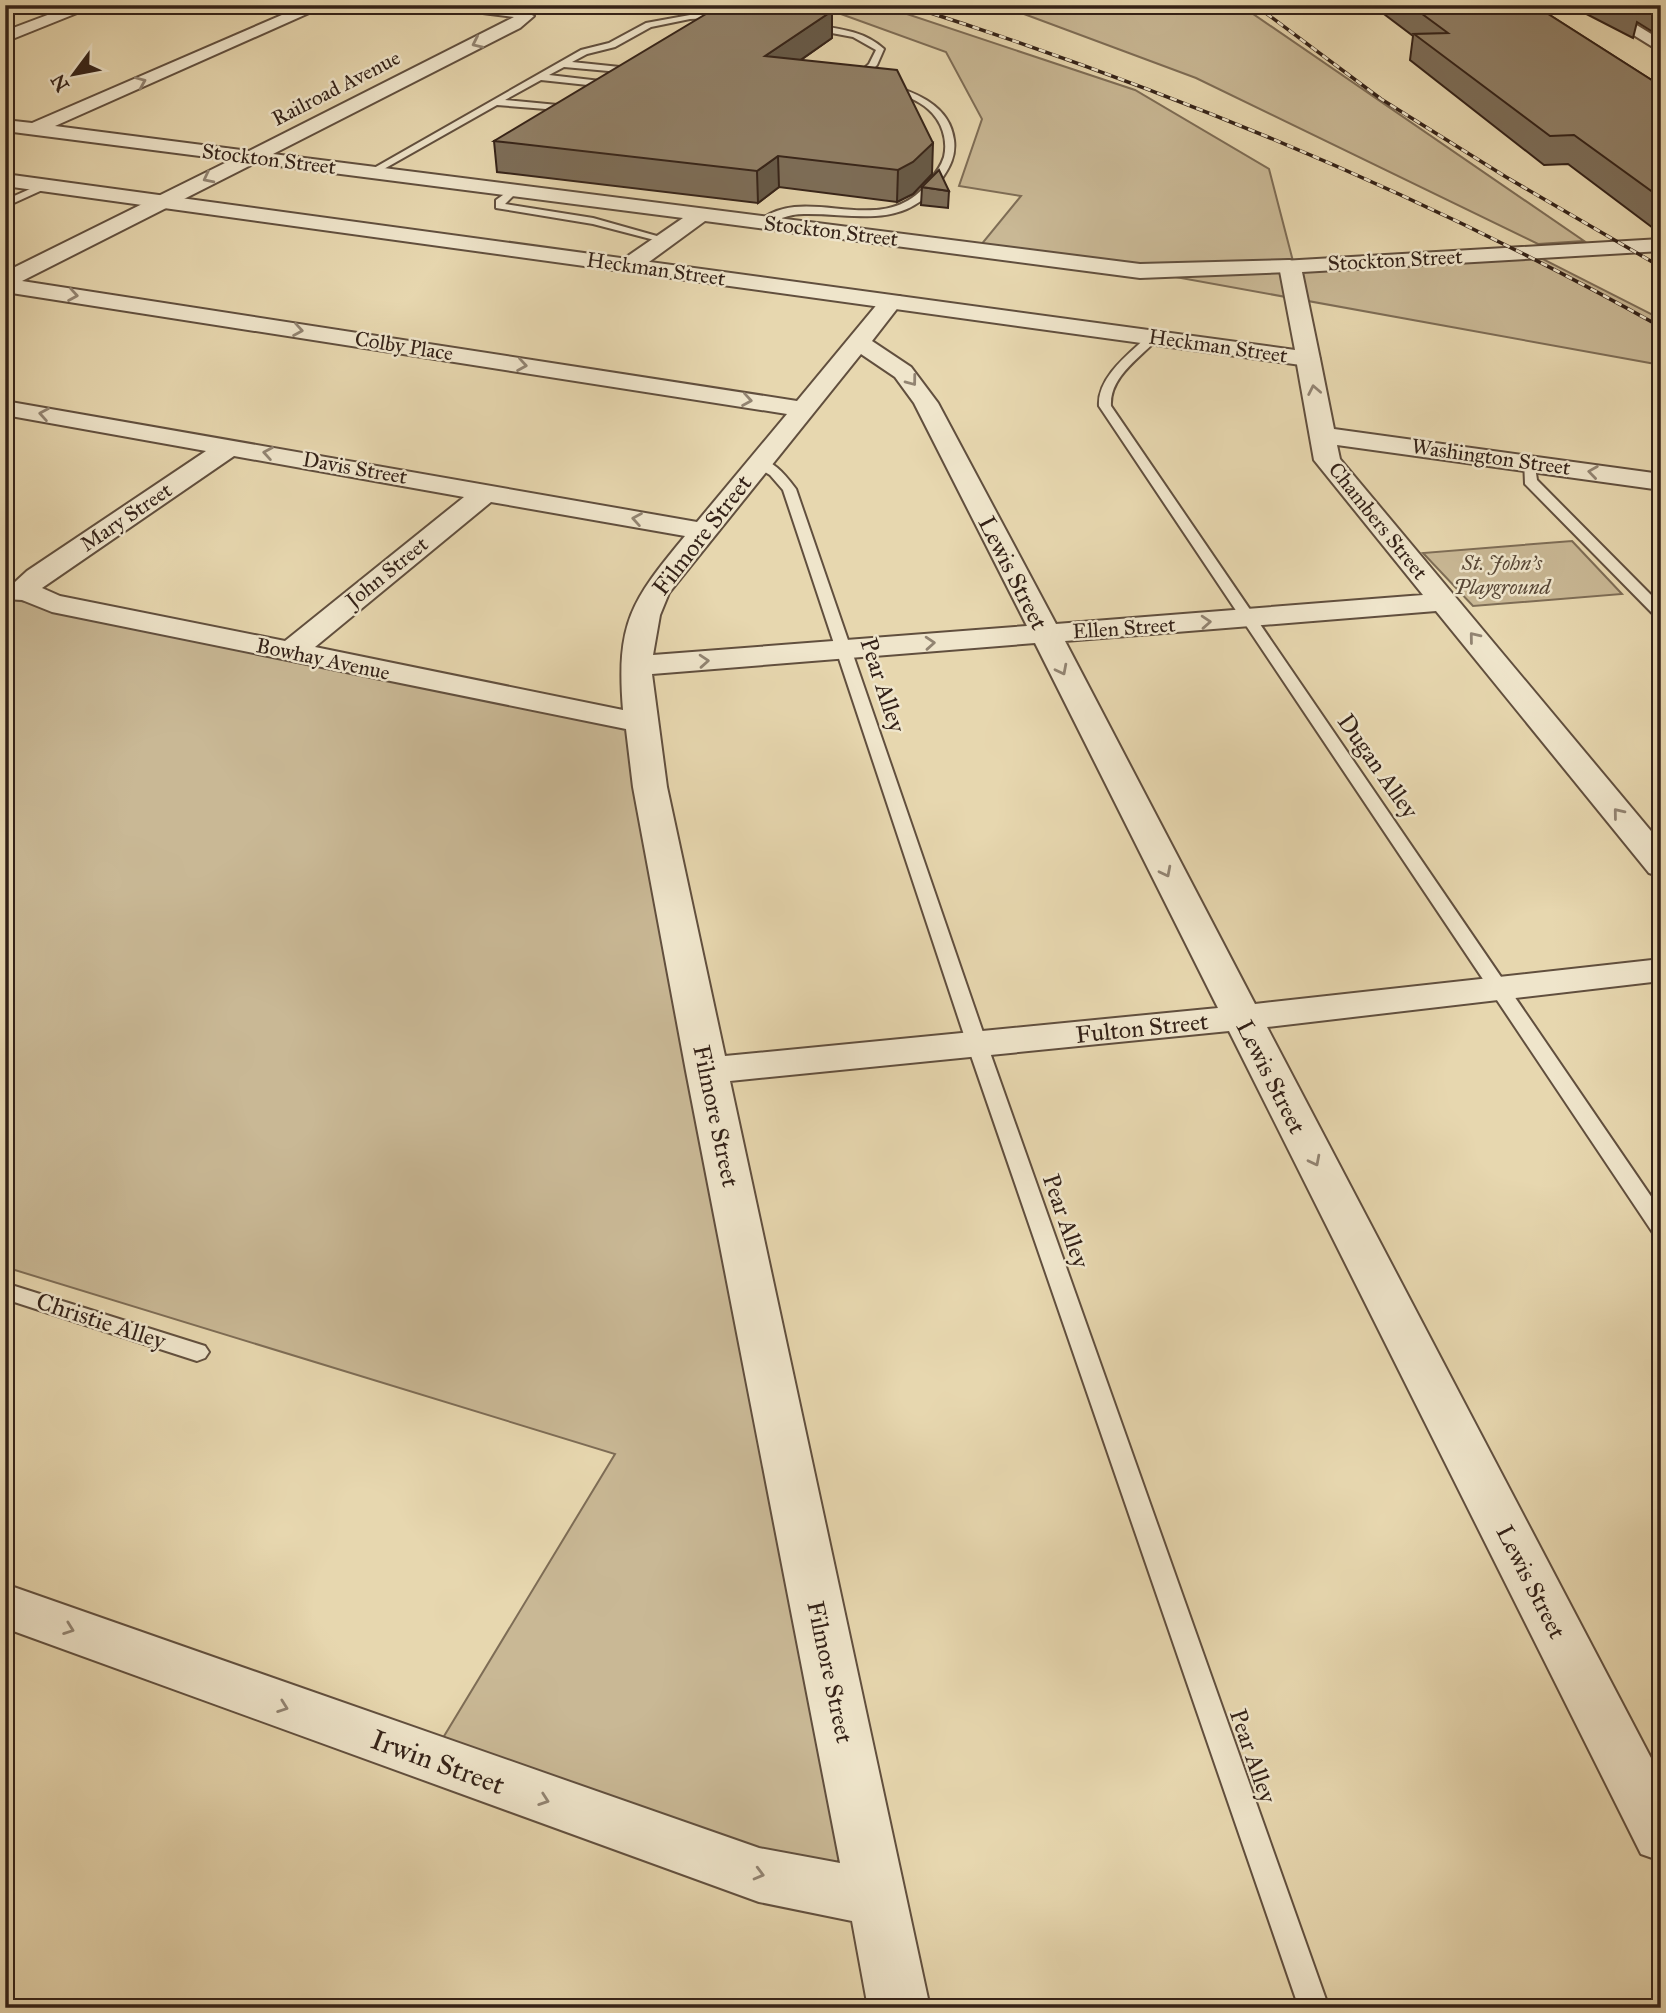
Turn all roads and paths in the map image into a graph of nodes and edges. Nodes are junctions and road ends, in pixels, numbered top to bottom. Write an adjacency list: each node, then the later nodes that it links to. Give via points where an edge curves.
1 (89, 5): 7 (street)
2 (319, 5): 18 (street, one-way to 2)
3 (459, 5): 20 (street, Railroad Avenue, one-way to 20, via 516,11 524,13 525,19)
4 (1593, 5): 8 (street)
5 (743, 16): 9 (lane, via 718,14 649,25)
6 (803, 24): 28 (lane, via 872,41 880,49 873,65 862,74 865,79 915,97 936,110 949,134 951,153 943,170 911,205 863,215 788,212 773,214)
7 (5, 37)
8 (1660, 46)
9 (562, 64): 10 (lane); 11 (lane)
10 (647, 73)
11 (540, 77): 12 (lane, via 606,84); 13 (lane)
12 (587, 97)
13 (496, 102): 15 (lane); 21 (lane)
14 (578, 103): 15 (lane)
15 (568, 109): 16 (lane)
16 (558, 116)
17 (5, 125): 18 (street, Stockton Street)
18 (33, 129): 19 (street); 20 (street, Stockton Street)
19 (5, 141)
20 (251, 156): 21 (street, Stockton Street); 25 (street, Railroad Avenue, one-way to 25)
21 (372, 172): 24 (street, Stockton Street)
22 (5, 180): 23 (street, Heckman Street)
23 (46, 185): 25 (street, Heckman Street); 26 (lane)
24 (514, 190): 27 (street, Stockton Street); 29 (lane, via 500,206)
25 (163, 201): 31 (street, Heckman Street); 33 (street, Railroad Avenue)
26 (5, 204)
27 (702, 214): 28 (street, Stockton Street); 29 (street)
28 (764, 222): 32 (street, Stockton Street, via 1140,271)
29 (666, 240): 31 (street)
30 (1661, 245): 32 (street, Stockton Street)
31 (630, 265): 34 (street, Heckman Street)
32 (1290, 266): 37 (street, Chambers Street)
33 (5, 283): 39 (street, Colby Place, one-way to 39)
34 (892, 301): 35 (street, Heckman Street); 36 (street, Filmore Street)
35 (1153, 337): 37 (street, Heckman Street); 51 (lane, Dugan Alley, via 1124,365 1104,392 1103,401)
36 (857, 343): 39 (street, Filmore Street); 52 (street, Lewis Street, one-way to 52, via 894,360 922,394)
37 (1308, 359): 40 (street, Chambers Street, one-way to 37)
38 (5, 408): 41 (street, Davis Street, one-way to 38)
39 (803, 409): 42 (street, Filmore Street)
40 (1321, 435): 43 (street, Washington Street); 49 (street, Chambers Street, via 1326,460)
41 (231, 446): 46 (street, Davis Street, one-way to 41); 48 (street, Mary Street)
42 (758, 462): 47 (street, Filmore Street); 53 (lane, Pear Alley, via 775,472 789,489)
43 (1529, 462): 45 (street, Washington Street, one-way to 43); 50 (lane, via 1530,481)
44 (1661, 476): 45 (lane)
45 (1660, 482)
46 (486, 492): 47 (street, Davis Street, one-way to 46); 54 (street, John Street)
47 (704, 531): 55 (street, Filmore Street, via 647,606)
48 (17, 591): 54 (street, Bowhay Avenue, via 52,603)
49 (1445, 602): 51 (street, Ellen Street); 57 (street, Chambers Street, one-way to 49)
50 (1661, 614)
51 (1248, 619): 52 (street, Ellen Street, one-way to 51); 59 (lane, Dugan Alley)
52 (1044, 634): 53 (street, Ellen Street, one-way to 52); 60 (street, Lewis Street, one-way to 60)
53 (844, 650): 55 (street, Ellen Street, one-way to 53); 61 (lane, Pear Alley)
54 (289, 653): 56 (street, Bowhay Avenue)
55 (636, 666): 56 (street, Filmore Street)
56 (642, 723): 62 (street, Filmore Street, via 650,788)
57 (1661, 866)
58 (1661, 970): 59 (street, Fulton Street)
59 (1502, 988): 60 (street, Fulton Street); 63 (lane, Dugan Alley)
60 (1241, 1018): 61 (street, Fulton Street); 67 (street, Lewis Street, one-way to 67)
61 (977, 1044): 62 (street, Fulton Street); 70 (lane, Pear Alley)
62 (706, 1071): 68 (street, Filmore Street)
63 (1661, 1228)
64 (5, 1291): 65 (lane, Christie Alley)
65 (197, 1352)
66 (5, 1606): 68 (street, Irwin Street, one-way to 68, via 759,1875)
67 (1661, 1835)
68 (876, 1898): 69 (street, Filmore Street)
69 (899, 2008)
70 (1314, 2008)

